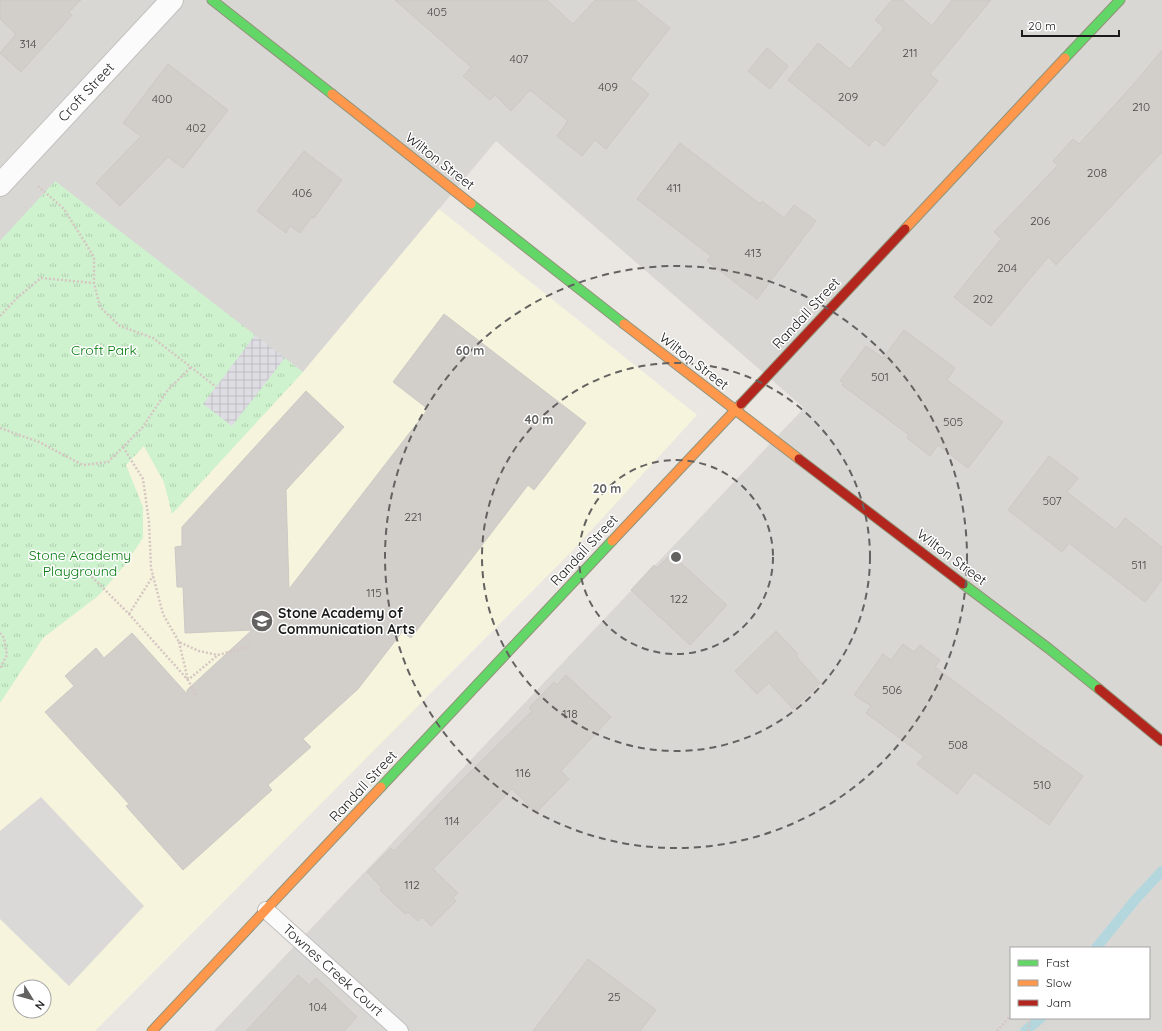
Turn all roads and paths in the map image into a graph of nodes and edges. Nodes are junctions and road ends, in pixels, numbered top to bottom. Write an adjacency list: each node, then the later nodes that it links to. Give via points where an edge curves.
1 (172, 0): 4 (street, Croft Street)
2 (212, 0): 10 (street, Wilton Street)
3 (1120, 0): 10 (street, Randall Street)
4 (16, 167): 5 (street, Croft Street); 6 (path, via 64,209 94,257)
5 (0, 185)
6 (94, 282): 7 (path, via 41,278); 8 (path, via 100,307 120,326 153,338)
7 (0, 316)
8 (192, 367): 9 (path); 12 (path, via 167,391 142,428)
9 (216, 387)
10 (735, 410): 23 (street, Wilton Street, via 1048,648); 24 (street, Randall Street)
11 (0, 428): 12 (path, via 39,442 83,465 108,462)
12 (123, 447): 14 (path, via 143,479 150,522)
13 (89, 574): 15 (path)
14 (153, 576): 15 (path); 17 (path, via 163,614)
15 (129, 614): 21 (path)
16 (0, 633): 20 (path, via 4,638 7,655)
17 (179, 642): 19 (path, via 199,651); 21 (path)
18 (250, 646): 19 (path)
19 (218, 655): 21 (path)
20 (0, 668)
21 (188, 680): 22 (path)
22 (196, 695)
23 (1162, 741)
24 (266, 910): 27 (street, Randall Street); 28 (lane, Townes Creek Court)
25 (1010, 1016): 29 (path)
26 (1030, 1019): 30 (path)
27 (152, 1031)
28 (400, 1031)
29 (997, 1031)
30 (1028, 1031)

